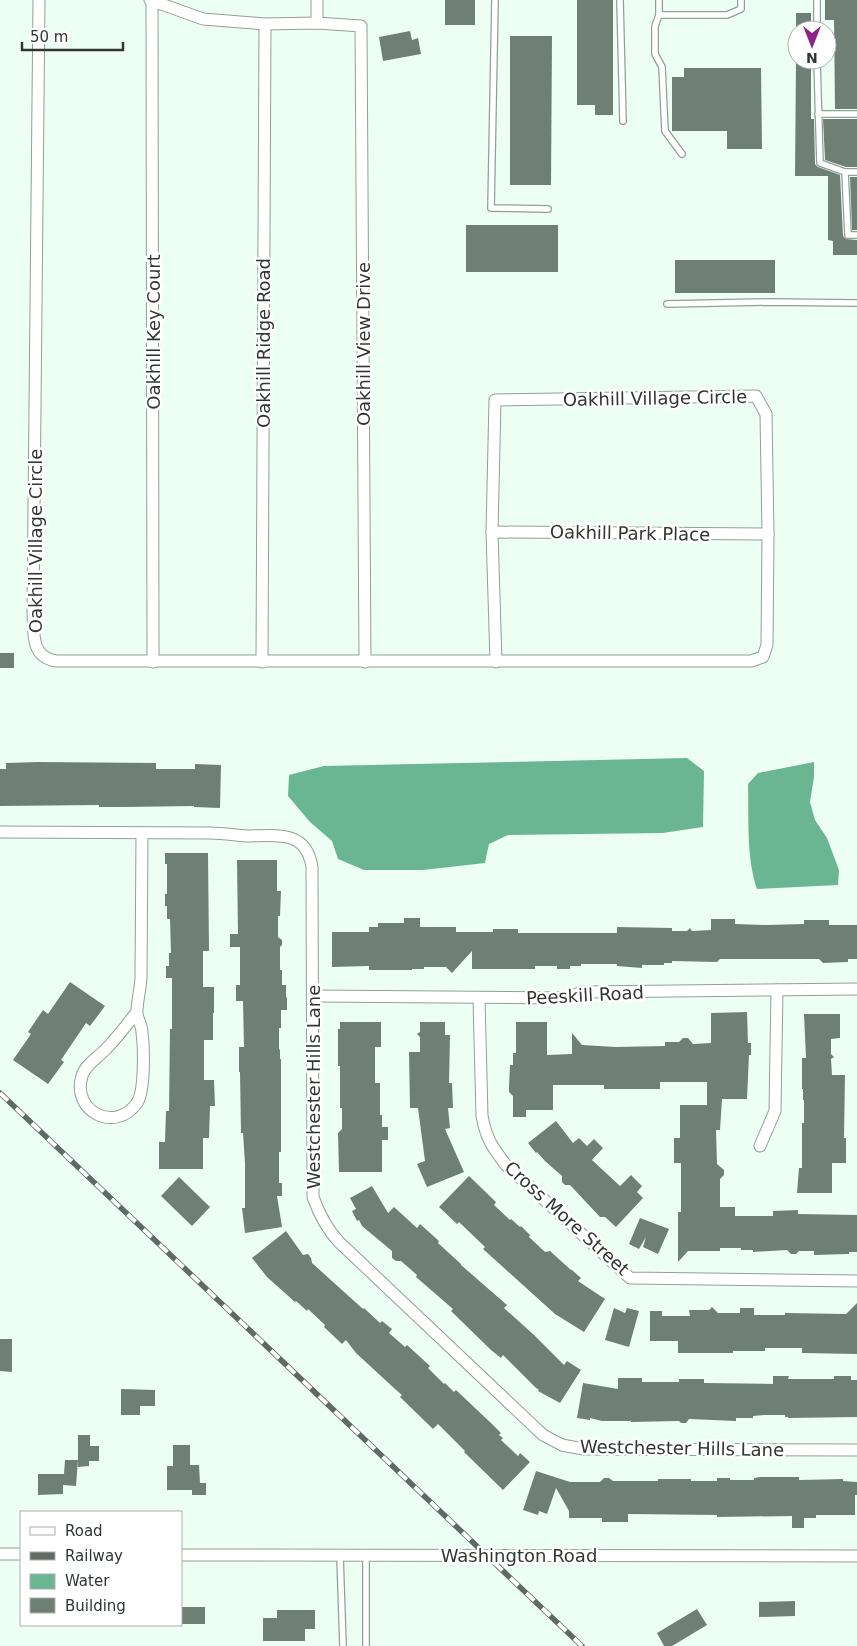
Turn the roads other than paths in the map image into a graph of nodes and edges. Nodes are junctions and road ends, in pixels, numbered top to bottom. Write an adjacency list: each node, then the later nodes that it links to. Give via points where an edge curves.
1 (39, 0): 26 (street, Oakhill Village Circle, via 35,645 48,660)
2 (317, 0): 11 (street)
3 (495, 0): 20 (lane, via 491,208)
4 (620, 0): 16 (lane)
5 (659, 0): 9 (lane)
6 (741, 0): 9 (lane, via 742,9 727,15)
7 (817, 0): 10 (lane)
8 (151, 1): 12 (street, via 203,19); 26 (street, Oakhill Key Court)
9 (659, 15): 17 (lane, via 655,26 655,54 662,67 665,131)
10 (817, 20)
11 (317, 23): 12 (street); 28 (street, Oakhill View Drive, via 360,26)
12 (265, 24): 27 (street, Oakhill Ridge Road)
13 (817, 70): 14 (lane)
14 (818, 114): 15 (lane); 18 (lane, via 820,163)
15 (857, 114)
16 (623, 121)
17 (682, 154)
18 (844, 172): 19 (lane); 21 (lane, via 848,235)
19 (857, 172)
20 (548, 209)
21 (857, 235)
22 (857, 303): 23 (lane)
23 (667, 304)
24 (492, 532): 25 (street, Oakhill Park Place); 25 (street, Oakhill Village Circle, via 495,400 756,396 766,414); 29 (street, Oakhill Village Circle)
25 (768, 534): 29 (street, Oakhill Village Circle, via 766,645 763,657 751,661)
26 (154, 662): 27 (street, Oakhill Village Circle)
27 (262, 662): 28 (street, Oakhill Village Circle)
28 (364, 662): 29 (street, Oakhill Village Circle)
29 (496, 662)
30 (0, 832): 31 (street, Westchester Hills Lane)
31 (142, 833): 34 (street, Westchester Hills Lane, via 286,836 306,848 312,867); 36 (street, via 141,981)
32 (857, 989): 33 (street, Peeskill Road)
33 (777, 990): 35 (street, Peeskill Road, via 582,992 566,998); 37 (street, via 775,1111)
34 (313, 996): 35 (street, Peeskill Road); 39 (street, Westchester Hills Lane, via 313,1197 323,1221 339,1242 543,1434 562,1445 583,1449)
35 (479, 998): 38 (street, Cross More Street, via 485,1134 506,1165 630,1278)
36 (136, 1013): 36 (street, via 81,1078 84,1102 98,1116 121,1116 141,1094 142,1031)
37 (760, 1146)
38 (857, 1281)
39 (857, 1450)
40 (0, 1554): 41 (street)
41 (20, 1554)
42 (182, 1555): 43 (street, Washington Road)
43 (340, 1555): 44 (street, Washington Road); 46 (lane)
44 (366, 1555): 45 (street, Washington Road); 47 (lane)
45 (857, 1556)
46 (343, 1646)
47 (366, 1646)

